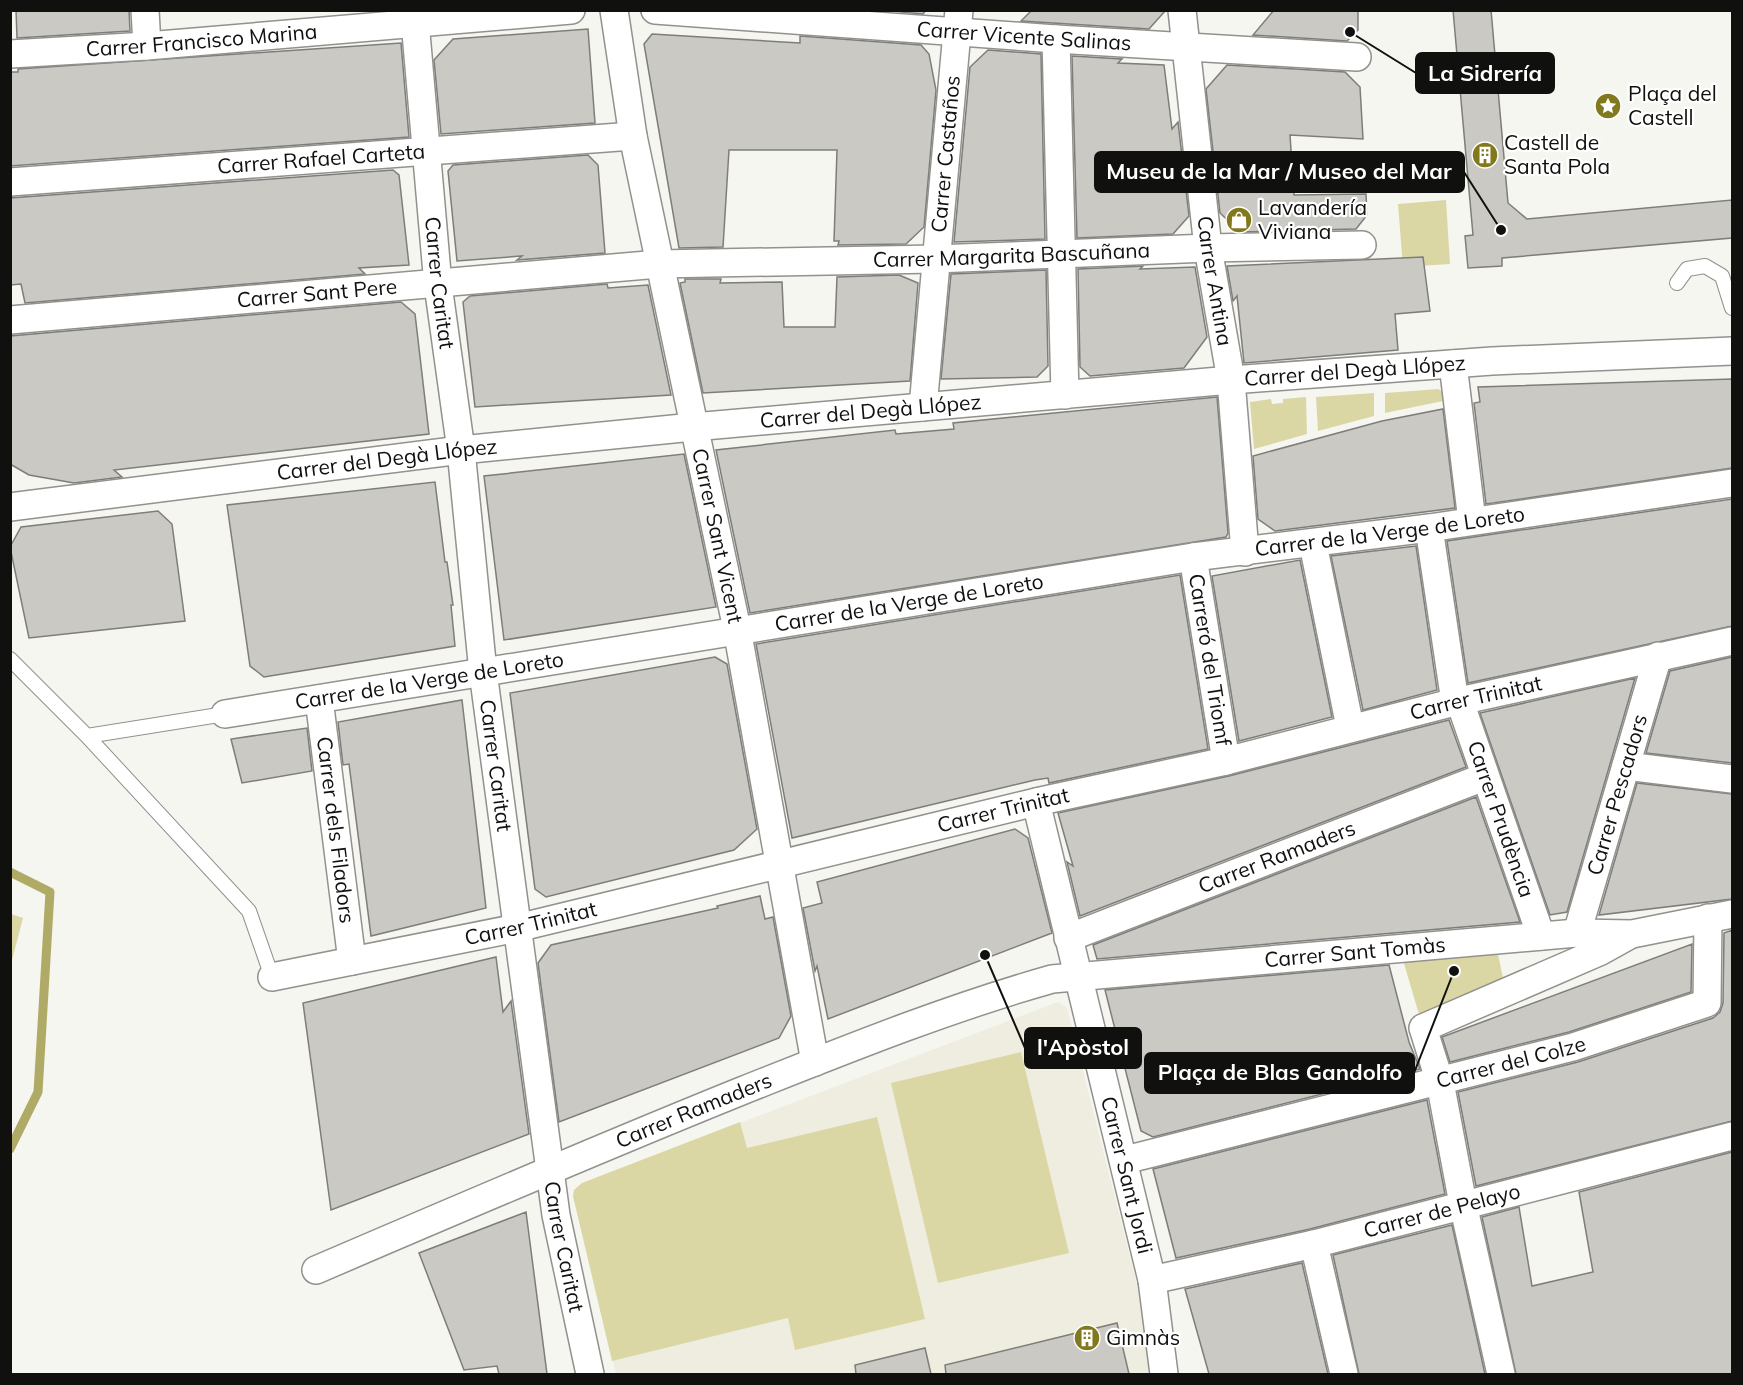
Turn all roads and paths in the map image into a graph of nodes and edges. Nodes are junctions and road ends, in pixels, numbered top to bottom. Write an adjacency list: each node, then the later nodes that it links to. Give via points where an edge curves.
1 (145, 10): 9 (street)
2 (571, 10): 6 (street, Carrer Francisco Marina)
3 (614, 10): 13 (street, Carrer Sant Vicent)
4 (655, 10): 7 (street, Carrer Vicente Salinas)
5 (1182, 10): 10 (street, Carrer Antina)
6 (415, 16): 9 (street, Carrer Francisco Marina); 14 (street, Carrer Caritat)
7 (958, 21): 8 (street, Carrer Vicente Salinas); 19 (street, Carrer Castaños)
8 (1056, 39): 10 (street, Carrer Vicente Salinas); 18 (street)
9 (147, 46): 11 (street, Carrer Francisco Marina)
10 (1188, 48): 12 (street, Carrer Vicente Salinas); 17 (street, Carrer Antina)
11 (10, 54)
12 (1357, 57)
13 (633, 136): 14 (street, Carrer Rafael Carteta); 20 (street, Carrer Sant Vicent)
14 (427, 152): 15 (street, Carrer Rafael Carteta); 22 (street, Carrer Caritat)
15 (10, 182)
16 (1362, 245): 17 (street, Carrer Margarita Bascuñana)
17 (1208, 248): 18 (street, Carrer Margarita Bascuñana); 27 (street, Carrer Antina)
18 (1060, 255): 19 (street, Carrer Margarita Bascuñana); 28 (street)
19 (935, 259): 20 (street, Carrer Margarita Bascuñana); 29 (street, Carrer Castaños)
20 (659, 264): 22 (street, Carrer Sant Pere); 30 (street, Carrer Sant Vicent)
21 (1677, 283): 23 (lane, via 1687,269 1705,266 1722,276)
22 (438, 285): 24 (street, Carrer Sant Pere); 31 (street, Carrer Caritat)
23 (1732, 309)
24 (10, 320)
25 (1732, 351): 26 (street, Carrer del Degà Llópez)
26 (1453, 364): 27 (street, Carrer del Degà Llópez); 34 (street)
27 (1231, 380): 28 (street, Carrer del Degà Llópez); 37 (street, Carrer Antina)
28 (1065, 395): 29 (street, Carrer del Degà Llópez)
29 (923, 407): 30 (street, Carrer del Degà Llópez)
30 (693, 427): 31 (street, Carrer del Degà Llópez); 39 (street, Carrer Sant Vicent)
31 (461, 450): 33 (street, Carrer del Degà Llópez); 43 (street, Carrer Caritat)
32 (1732, 483): 34 (street, Carrer de la Verge de Loreto)
33 (10, 507)
34 (1472, 522): 35 (street, Carrer de la Verge de Loreto)
35 (1429, 528): 36 (street, Carrer de la Verge de Loreto); 45 (street, Carrer Prudència)
36 (1313, 544): 37 (street, Carrer de la Verge de Loreto); 47 (street)
37 (1245, 552): 38 (street, Carrer de la Verge de Loreto)
38 (1193, 557): 39 (street, Carrer de la Verge de Loreto); 49 (street, Carreró del Triomf)
39 (738, 629): 43 (street, Carrer de la Verge de Loreto); 54 (street, Carrer Sant Vicent)
40 (1732, 641): 41 (street, Carrer Trinitat)
41 (1658, 656): 45 (street, Carrer Trinitat); 50 (street, Carrer Pescadors)
42 (10, 659): 48 (lane)
43 (483, 672): 44 (street, Carrer de la Verge de Loreto); 56 (street, Carrer Caritat)
44 (319, 699): 46 (street, Carrer de la Verge de Loreto); 61 (street, Carrer dels Filadors)
45 (1457, 702): 47 (street, Carrer Trinitat); 51 (street, Carrer Prudència)
46 (225, 714): 48 (lane, Carrer de la Verge de Loreto)
47 (1350, 728): 49 (street, Carrer Trinitat)
48 (87, 736): 63 (lane, via 249,911)
49 (1226, 761): 53 (street, Carrer Trinitat)
50 (1626, 766): 52 (street); 57 (street, Carrer Pescadors)
51 (1484, 777): 59 (street, Carrer Prudència); 60 (street, Carrer Ramaders)
52 (1732, 779)
53 (1036, 802): 54 (street, Carrer Trinitat); 60 (street, Carrer Sant Jordi)
54 (779, 866): 56 (street, Carrer Trinitat); 64 (street, Carrer Sant Vicent)
55 (1720, 916): 58 (street, Carrer Sant Tomàs); 65 (street, Carrer del Colze, via 1707,1003 1573,1047)
56 (517, 928): 61 (street, Carrer Trinitat); 68 (street, Carrer Caritat)
57 (1577, 933): 58 (street, Carrer Sant Tomàs); 59 (street, Carrer Sant Tomàs)
58 (1632, 934): 65 (street, Carrer Sant Tomàs, via 1423,1028)
59 (1542, 936): 62 (street, Carrer Sant Tomàs)
60 (1068, 938): 62 (street, Carrer Sant Jordi)
61 (352, 961): 63 (street, Carrer Trinitat)
62 (1079, 976): 64 (street, Carrer Ramaders, via 970,1002); 67 (street, Carrer Sant Jordi)
63 (272, 977)
64 (815, 1062): 68 (street, Carrer Ramaders)
65 (1440, 1082): 67 (street, Carrer del Colze); 69 (street)
66 (1732, 1136): 69 (street, Carrer de Pelayo)
67 (1125, 1161): 72 (street, Carrer Sant Jordi)
68 (551, 1168): 71 (street, Carrer Ramaders); 73 (street, Carrer Caritat, via 556,1215)
69 (1462, 1204): 70 (street, Carrer de Pelayo); 76 (street)
70 (1314, 1244): 72 (street, Carrer de Pelayo); 75 (street)
71 (316, 1270)
72 (1152, 1280): 74 (street, Carrer Sant Jordi)
73 (590, 1374)
74 (1164, 1374)
75 (1344, 1374)
76 (1502, 1374)

